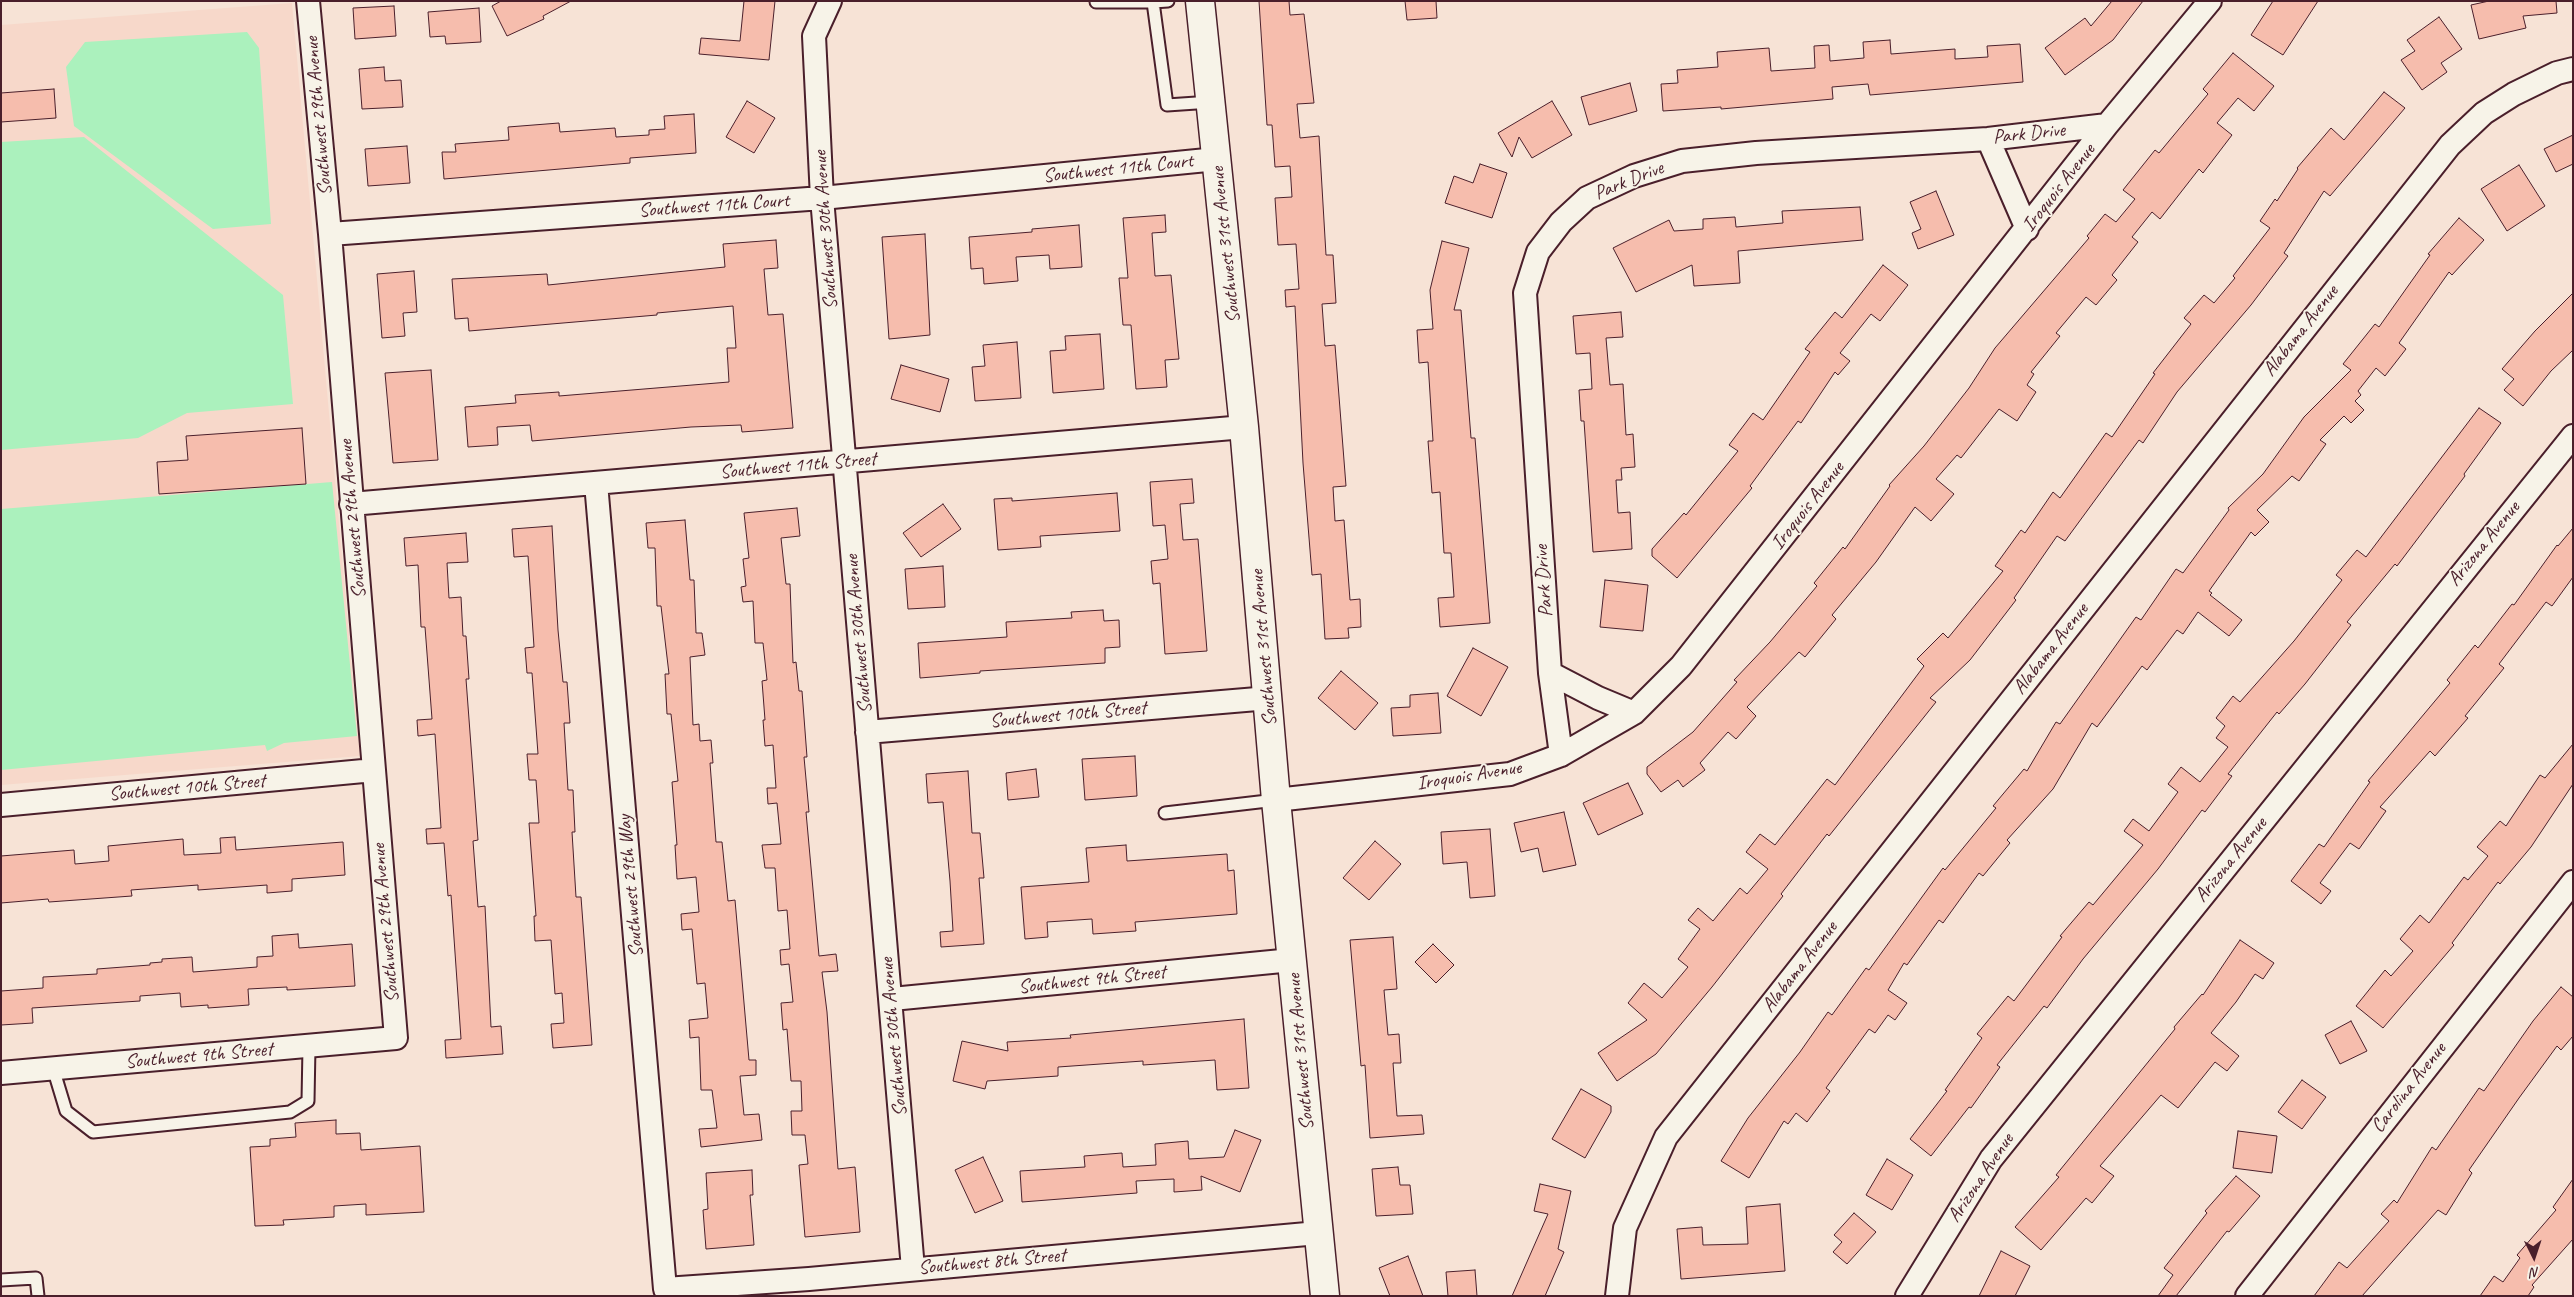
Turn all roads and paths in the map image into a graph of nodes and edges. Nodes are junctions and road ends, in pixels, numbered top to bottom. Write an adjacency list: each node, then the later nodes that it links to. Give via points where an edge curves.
1 (308, 1): 15 (street, Southwest 29th Avenue)
2 (830, 1): 13 (street, Southwest 30th Avenue, via 814,36)
3 (1168, 1): 7 (lane)
4 (1200, 1): 9 (main road, Southwest 31st Avenue)
5 (2210, 1): 10 (street, Iroquois Avenue)
6 (1096, 2): 7 (lane)
7 (1153, 2): 9 (lane, via 1167,105)
8 (2573, 69): 44 (street, Alabama Avenue, via 2557,73 2514,94 2484,113 2450,145 1666,1137 1625,1228)
9 (1211, 102): 12 (main road, Southwest 31st Avenue)
10 (2107, 125): 11 (street, Park Drive); 14 (street, Iroquois Avenue)
11 (1988, 139): 14 (street); 21 (street, Park Drive, via 1756,153 1682,161 1634,176 1587,198 1561,222 1538,252 1525,293)
12 (1217, 159): 13 (street, Southwest 11th Court); 16 (main road, Southwest 31st Avenue)
13 (822, 198): 15 (street, Southwest 11th Court); 18 (street, Southwest 30th Avenue)
14 (2027, 229): 23 (street, Iroquois Avenue, via 1681,666)
15 (330, 234): 20 (street, Southwest 29th Avenue)
16 (1244, 427): 18 (street, Southwest 11th Street); 22 (main road, Southwest 31st Avenue)
17 (2573, 436): 45 (street, Arizona Avenue, via 1990,1159)
18 (844, 462): 19 (street, Southwest 11th Street); 24 (street, Southwest 30th Avenue)
19 (596, 483): 20 (street, Southwest 11th Street); 41 (street, Southwest 29th Way)
20 (351, 504): 26 (street, Southwest 29th Avenue)
21 (1550, 673): 23 (street); 25 (street, Park Drive)
22 (1268, 698): 24 (street, Southwest 10th Street); 27 (main road, Southwest 31st Avenue)
23 (1634, 713): 25 (street, Iroquois Avenue)
24 (867, 732): 32 (street, Southwest 30th Avenue)
25 (1561, 755): 27 (street, Iroquois Avenue, via 1510,774)
26 (374, 770): 28 (street, Southwest 10th Street); 33 (street, Southwest 29th Avenue)
27 (1276, 800): 29 (lane); 31 (main road, Southwest 31st Avenue)
28 (1, 805)
29 (1164, 813)
30 (2573, 882): 46 (street, Carolina Avenue)
31 (1292, 960): 32 (street, Southwest 9th Street); 37 (main road, Southwest 31st Avenue)
32 (892, 999): 38 (street, Southwest 30th Avenue)
33 (396, 1038): 34 (street, Southwest 9th Street)
34 (309, 1047): 35 (street, Southwest 9th Street); 35 (lane, via 308,1101 290,1112 93,1132 66,1111)
35 (54, 1068): 36 (street, Southwest 9th Street)
36 (1, 1073)
37 (1318, 1232): 38 (street, Southwest 8th Street); 43 (main road, Southwest 31st Avenue)
38 (913, 1269): 40 (street, Southwest 8th Street)
39 (1, 1280): 42 (lane, via 36,1278)
40 (810, 1287): 41 (street, Southwest 8th Street)
41 (666, 1289)
42 (38, 1296)
43 (1325, 1296)
44 (1616, 1296)
45 (1907, 1296)
46 (2247, 1296)

